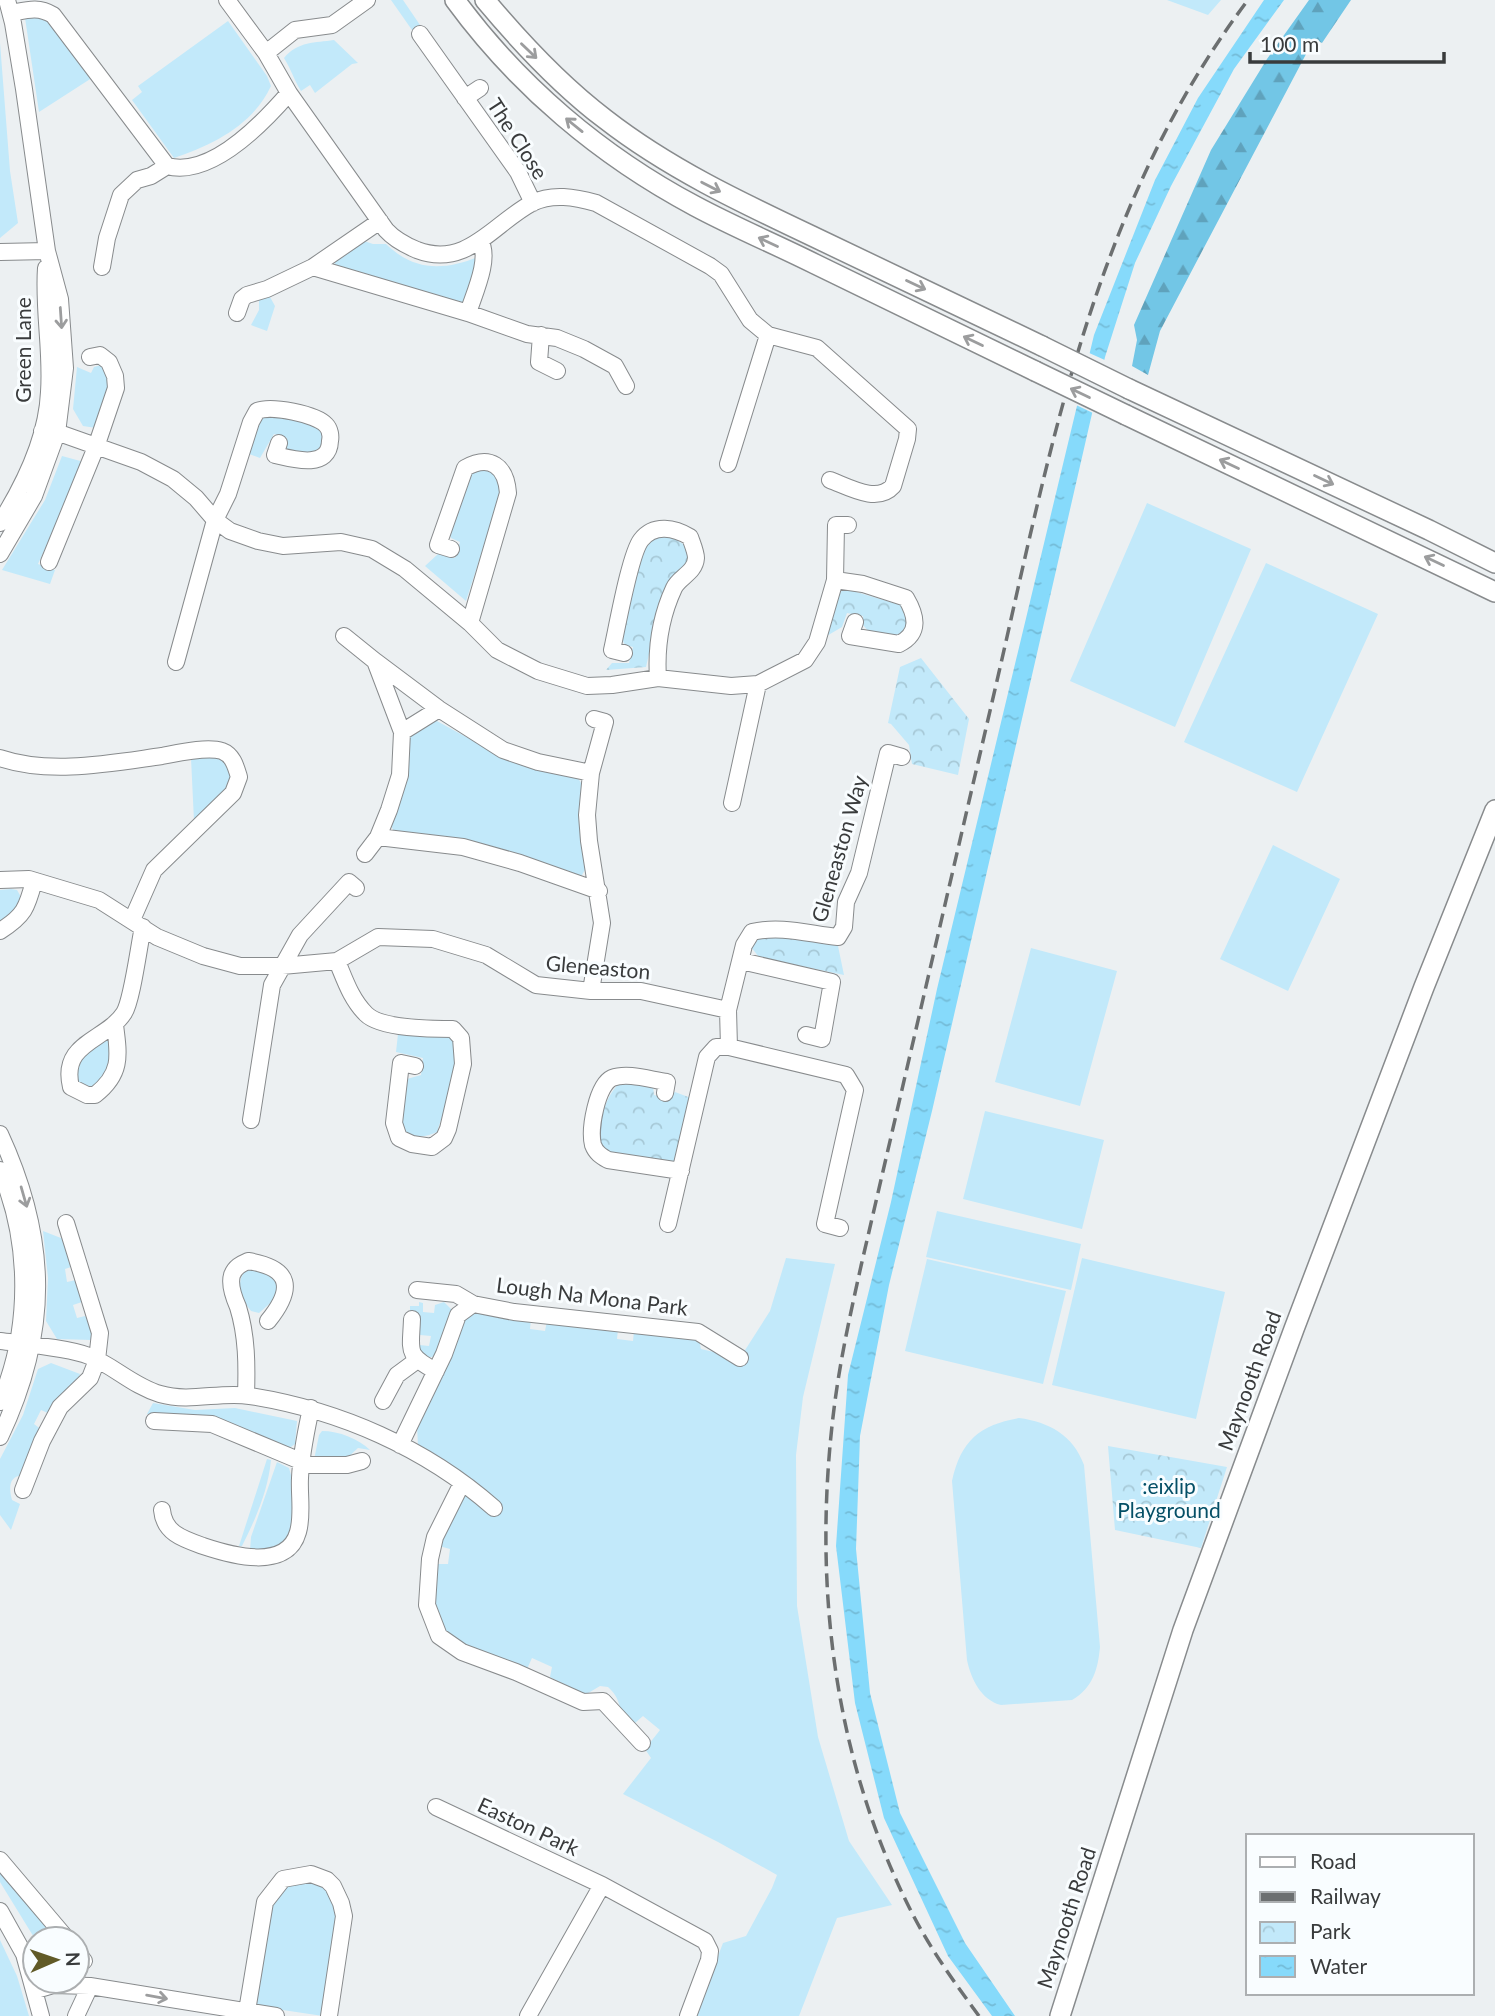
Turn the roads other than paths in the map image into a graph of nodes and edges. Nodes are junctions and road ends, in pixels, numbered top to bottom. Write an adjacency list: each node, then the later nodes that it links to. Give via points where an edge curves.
1 (227, 0): 7 (street)
2 (367, 0): 7 (street, via 332,25 295,30)
3 (455, 0): 39 (main road, one-way to 3, bridge, via 694,206 601,147 559,113 513,70)
4 (485, 0): 37 (main road, one-way to 37, bridge, via 566,86 654,154 739,201)
5 (9, 7): 11 (street, via 44,9 53,15); 15 (street, Green Lane)
6 (420, 34): 10 (street, The Close)
7 (266, 53): 9 (street)
8 (480, 88): 10 (street, The Close)
9 (289, 93): 11 (street, via 222,154 186,169); 13 (street)
10 (465, 99): 12 (street, The Close, via 518,172)
11 (167, 166): 17 (street, via 137,180 121,195)
12 (533, 203): 14 (street); 22 (street, via 576,197 652,233 720,274 750,320)
13 (380, 221): 14 (street, via 393,237 429,254 455,253); 18 (street)
14 (480, 241): 20 (street, via 484,262)
15 (47, 251): 16 (street); 26 (street, Green Lane)
16 (0, 252)
17 (103, 267)
18 (313, 267): 19 (street, via 247,295); 20 (street)
19 (237, 313)
20 (468, 313): 21 (street)
21 (541, 335): 24 (street, via 539,362); 25 (street, via 584,349 615,366)
22 (768, 335): 29 (street); 30 (street, via 817,348 908,429 888,492 875,496)
23 (90, 357): 28 (street, via 100,355 109,362 116,388)
24 (557, 371)
25 (626, 386)
26 (49, 432): 28 (street); 32 (street, Green Lane); 35 (street, Green Lane, via 34,496)
27 (279, 443): 31 (street, via 275,455 313,460 331,443 329,428 286,410 266,407 257,411)
28 (96, 447): 31 (street, via 173,479); 36 (street)
29 (728, 464)
30 (831, 480)
31 (215, 520): 41 (street, via 258,541 283,545 341,542 372,549 405,569); 45 (street)
32 (0, 523)
33 (848, 525): 38 (street, via 836,525)
34 (451, 549): 41 (street, via 438,545 465,468 475,462 498,466 507,479 508,493)
35 (0, 554)
36 (49, 562)
37 (1495, 563)
38 (835, 580): 40 (street, via 906,598 915,612 914,628 899,644 850,636); 47 (street, via 817,642 805,660)
39 (1495, 592)
40 (855, 622)
41 (470, 623): 46 (street, via 497,650 570,683 612,685)
42 (344, 636): 44 (street)
43 (624, 653): 46 (street, via 612,650 635,554 642,539 655,530 680,531 690,537 696,559 690,572 675,585 659,632)
44 (375, 661): 48 (street); 50 (street)
45 (176, 662)
46 (658, 678): 47 (street, via 732,687)
47 (758, 684): 54 (street)
48 (439, 709): 50 (street); 53 (street, via 503,750)
49 (594, 719): 53 (street, via 604,722)
50 (402, 732): 56 (street, via 400,775)
51 (902, 757): 65 (street, Gleneaston Way, via 888,753 838,937 760,930 752,932)
52 (0, 758): 62 (street, via 61,766 194,750 222,751 233,760 239,777 233,793 154,870)
53 (591, 773): 61 (street, via 587,816)
54 (732, 803)
55 (1495, 810): 122 (main road, Maynooth Road, via 1361,1151 1183,1630)
56 (378, 837): 57 (street); 61 (street, via 463,847)
57 (365, 854)
58 (0, 880): 59 (street, Gleneaston)
59 (34, 881): 62 (street, Gleneaston, via 99,900); 63 (street, via 19,919)
60 (356, 888): 66 (street, via 349,883 300,935)
61 (599, 891): 67 (street, via 602,923)
62 (138, 923): 66 (street, Gleneaston, via 157,937 203,956 240,966); 69 (street, via 126,1010)
63 (0, 931)
64 (337, 961): 66 (street, Gleneaston); 67 (street, Gleneaston, via 378,937 433,939 486,955 536,985); 72 (street, via 349,993 368,1017 406,1027 453,1029 461,1038 463,1064 455,1103 444,1138 432,1147 399,1138 394,1124 401,1063)
65 (741, 961): 68 (street, Gleneaston Way); 70 (street, via 832,982 822,1039)
66 (282, 966): 74 (street, via 272,985)
67 (591, 990): 68 (street, Gleneaston, via 641,991)
68 (728, 1010): 71 (street)
69 (115, 1025)
70 (806, 1035)
71 (729, 1046): 77 (street, via 716,1047 707,1056); 80 (street, via 846,1075 855,1090 825,1224)
72 (415, 1066)
73 (665, 1093): 77 (street, via 667,1082 622,1076 609,1079 593,1118 593,1145 598,1155 608,1160)
74 (251, 1120)
75 (0, 1134): 86 (street, one-way to 86, via 24,1196 34,1240)
76 (0, 1170): 86 (street, via 22,1253)
77 (681, 1171): 79 (street)
78 (66, 1223): 88 (street, via 100,1333)
79 (668, 1224)
80 (840, 1228)
81 (417, 1290): 82 (street, Lough Na Mona Park, via 456,1294)
82 (472, 1304): 87 (street, Lough Na Mona Park, via 698,1332); 90 (street, Lough Na Mona Park, via 458,1315)
83 (412, 1319): 89 (street)
84 (268, 1321): 91 (street, via 285,1296 282,1276 273,1267 248,1261 238,1266 231,1288 244,1336)
85 (0, 1341): 86 (street)
86 (25, 1345): 88 (street); 93 (street); 95 (street, via 10,1397); 97 (street, via 12,1411)
87 (740, 1358)
88 (97, 1360): 91 (street, via 161,1394 195,1399); 102 (street, via 90,1378 60,1407)
89 (416, 1361): 90 (street); 92 (street, via 397,1375)
90 (436, 1371): 98 (street, Lough Na Mona Park)
91 (246, 1395): 94 (street)
92 (383, 1401)
93 (0, 1402)
94 (311, 1408): 98 (street); 99 (street)
95 (0, 1413)
96 (154, 1421): 99 (street, via 212,1424)
97 (0, 1437)
98 (400, 1445): 101 (street)
99 (301, 1460): 100 (street, via 310,1465); 104 (street, via 298,1533 281,1554 244,1557 203,1546 172,1533 163,1522)
100 (362, 1461)
101 (462, 1483): 103 (street); 105 (street, via 435,1537 430,1559 427,1605 439,1636 462,1652 583,1702 603,1701)
102 (23, 1490)
103 (494, 1508)
104 (162, 1510)
105 (642, 1742)
106 (436, 1807): 108 (street, Easton Park)
107 (0, 1860): 110 (street)
108 (602, 1885): 120 (street); 121 (street, Easton Park, via 705,1941 709,1960)
109 (0, 1910): 111 (street)
110 (55, 1925)
111 (21, 1948)
112 (91, 1986): 115 (street, one-way to 115)
113 (37, 1995): 116 (street)
114 (86, 1995): 117 (street)
115 (247, 2011): 118 (street); 119 (street, via 265,1902 283,1879 311,1874 333,1886 344,1916)
116 (41, 2016)
117 (76, 2016)
118 (276, 2016)
119 (329, 2016)
120 (528, 2016)
121 (688, 2016)
122 (1059, 2016)

